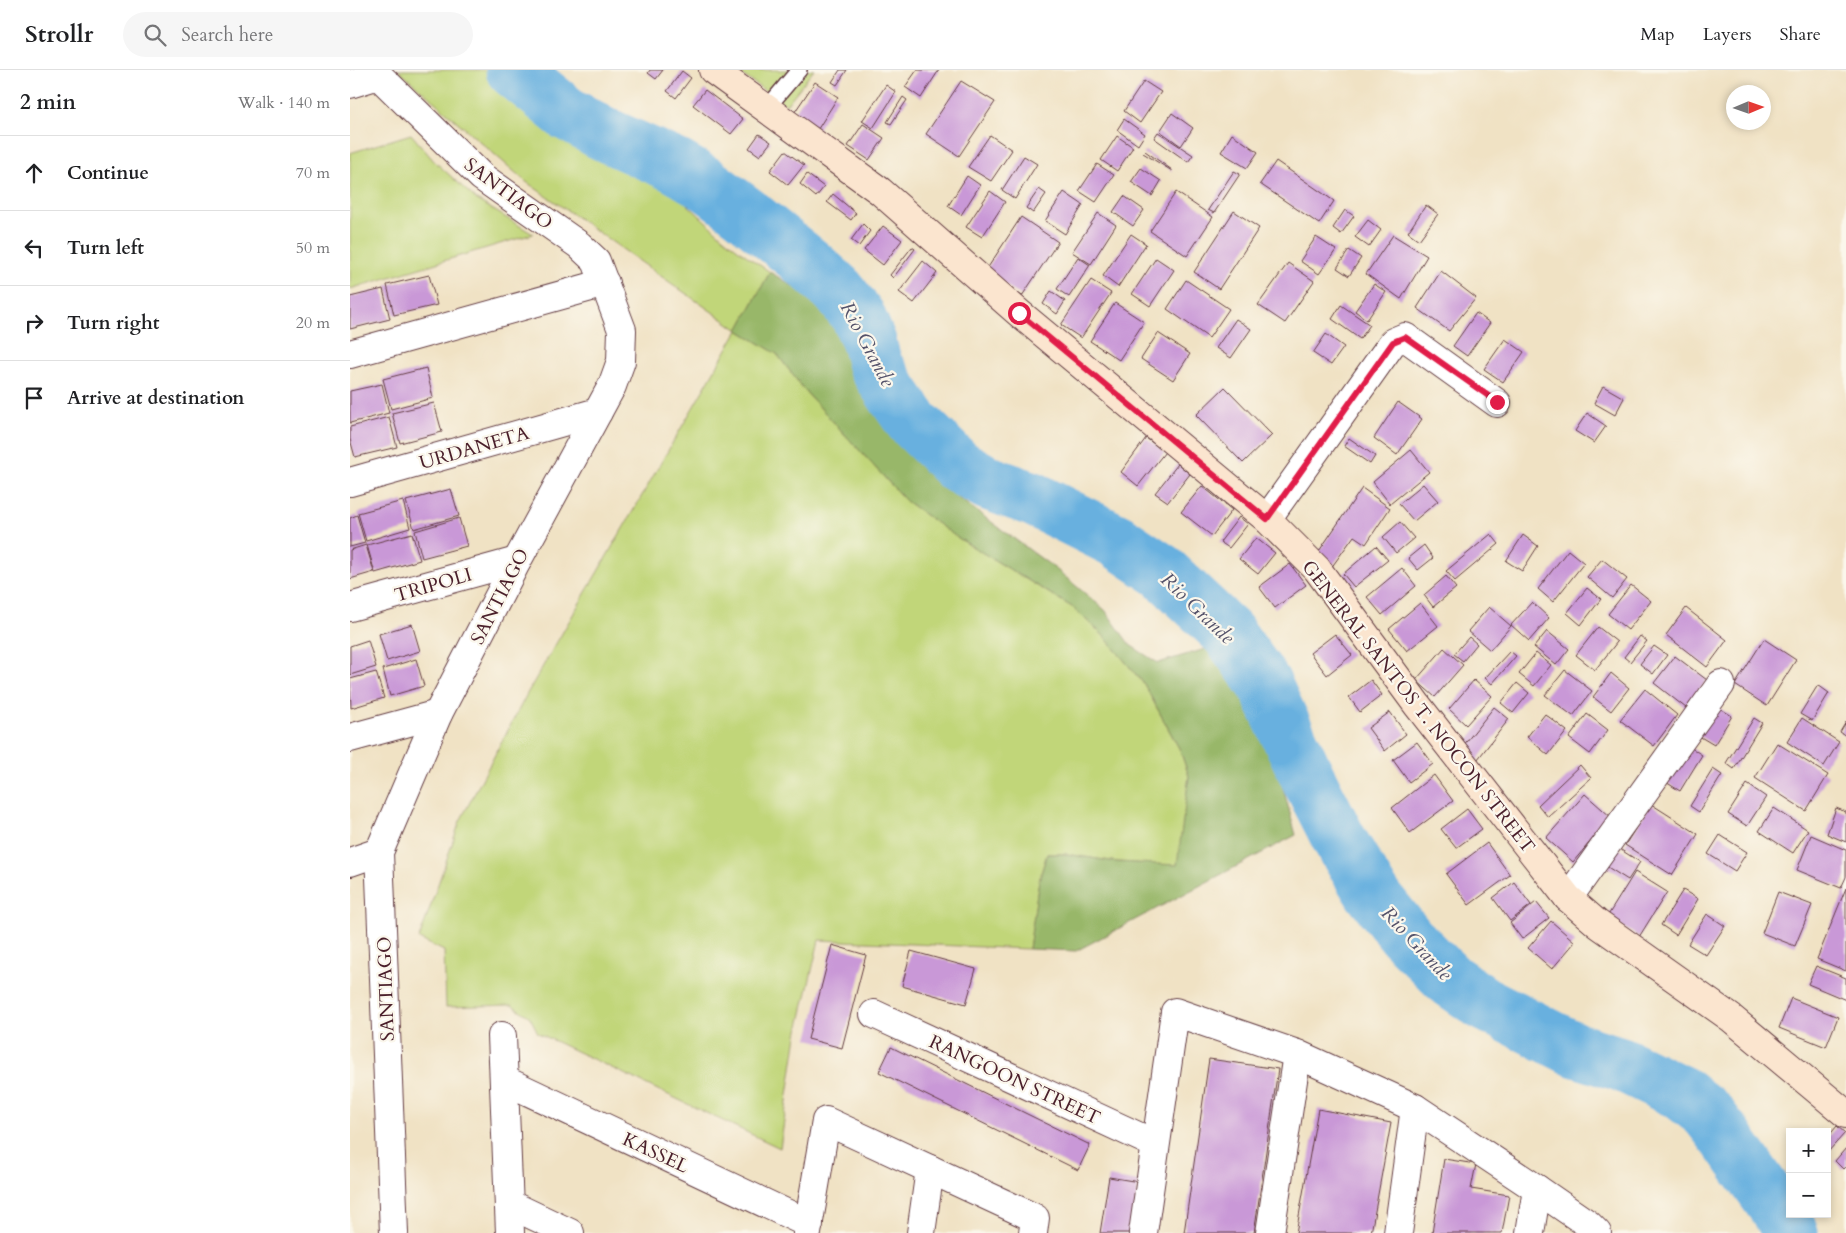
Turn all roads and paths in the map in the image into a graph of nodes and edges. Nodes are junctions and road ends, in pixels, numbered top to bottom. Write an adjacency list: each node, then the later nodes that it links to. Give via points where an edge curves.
1 (713, 70): 5 (main road, GENERAL SANTOS T. NOCON STREET)
2 (799, 70): 5 (lane)
3 (376, 73): 4 (street); 6 (street, SANTIAGO, via 482,177 579,245 596,261)
4 (350, 84)
5 (767, 108): 11 (main road, GENERAL SANTOS T. NOCON STREET, via 880,191 1019,313)
6 (605, 283): 7 (street); 9 (street, SANTIAGO, via 622,330 621,361)
7 (350, 354)
8 (1497, 402): 11 (street, via 1405,337 1393,342)
9 (598, 412): 10 (street, URDANETA); 12 (street, SANTIAGO)
10 (350, 482)
11 (1267, 519): 19 (main road, GENERAL SANTOS T. NOCON STREET, via 1317,570)
12 (517, 561): 13 (street, TRIPOLI); 15 (street, SANTIAGO)
13 (350, 607)
14 (1721, 684): 19 (street)
15 (438, 714): 16 (street); 17 (street, SANTIAGO)
16 (350, 738)
17 (379, 852): 18 (street); 31 (street, SANTIAGO)
18 (350, 862)
19 (1568, 898): 25 (main road, GENERAL SANTOS T. NOCON STREET, via 1598,924 1731,1018)
20 (874, 1014): 26 (street, RANGOON STREET)
21 (502, 1036): 23 (street)
22 (1297, 1054): 24 (street); 26 (street, via 1175,1012); 37 (street)
23 (504, 1080): 29 (street); 30 (street, KASSEL)
24 (1415, 1108): 28 (street); 38 (street)
25 (1845, 1108)
26 (1155, 1144): 36 (street)
27 (930, 1169): 30 (street, via 826,1121); 34 (street); 35 (street, via 1035,1218)
28 (1537, 1189): 39 (street); 40 (street)
29 (509, 1204): 32 (street); 33 (street)
30 (808, 1229)
31 (394, 1233)
32 (510, 1233)
33 (570, 1233)
34 (921, 1233)
35 (1032, 1233)
36 (1143, 1233)
37 (1270, 1233)
38 (1398, 1233)
39 (1530, 1233)
40 (1598, 1233)

